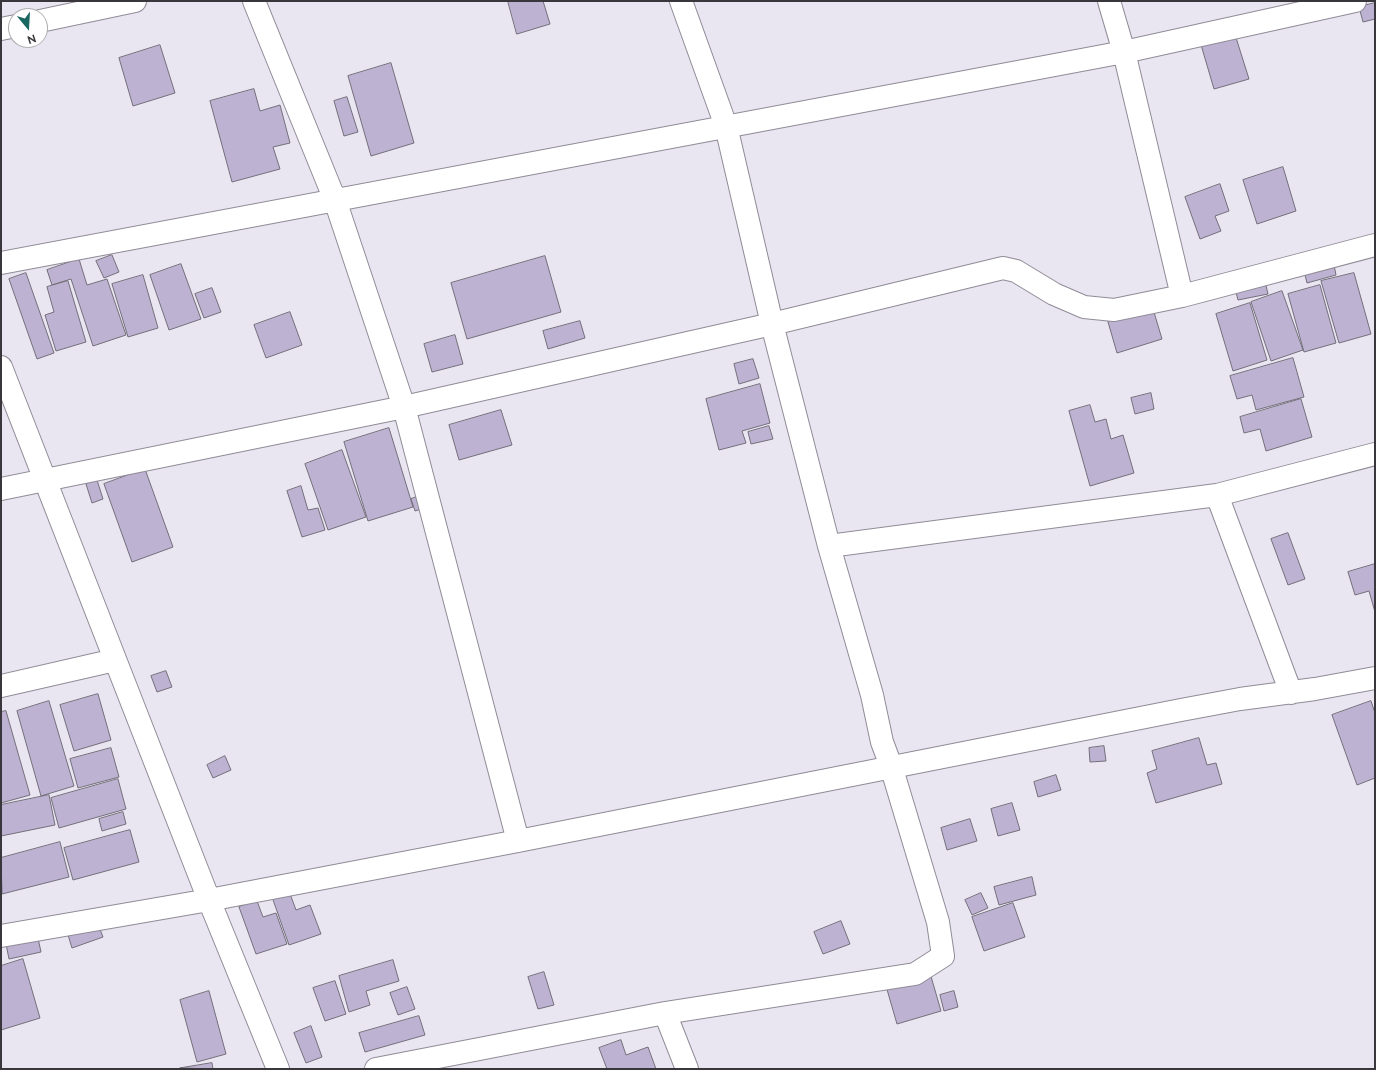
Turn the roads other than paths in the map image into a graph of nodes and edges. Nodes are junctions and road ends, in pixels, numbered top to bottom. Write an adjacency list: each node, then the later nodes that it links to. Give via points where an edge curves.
1 (135, 1): 6 (street)
2 (254, 1): 9 (street)
3 (681, 1): 8 (street)
4 (1109, 1): 7 (street)
5 (1355, 1): 7 (street)
6 (48, 19)
7 (1124, 52): 8 (street); 12 (street)
8 (726, 126): 9 (street); 13 (street)
9 (335, 200): 11 (street); 15 (street)
10 (1375, 245): 12 (street)
11 (1, 263)
12 (1182, 296): 13 (street, via 1114,310 1084,307 1054,294 1016,270 1003,268)
13 (772, 324): 15 (street); 20 (street)
14 (1, 367): 17 (street)
15 (404, 407): 17 (street); 26 (street)
16 (1375, 454): 19 (street)
17 (44, 480): 18 (street); 21 (street)
18 (1, 489)
19 (1217, 495): 20 (street); 24 (street)
20 (829, 546): 25 (street, via 872,695 882,742)
21 (115, 660): 23 (street); 27 (street)
22 (1375, 678): 24 (street)
23 (1, 686)
24 (1291, 693): 25 (street, via 1233,700)
25 (891, 766): 26 (street); 29 (street, via 938,922 943,956 915,974)
26 (518, 840): 27 (street)
27 (209, 900): 28 (street); 30 (street)
28 (1, 936)
29 (665, 1013): 31 (street); 32 (street)
30 (278, 1069)
31 (376, 1069)
32 (687, 1069)

